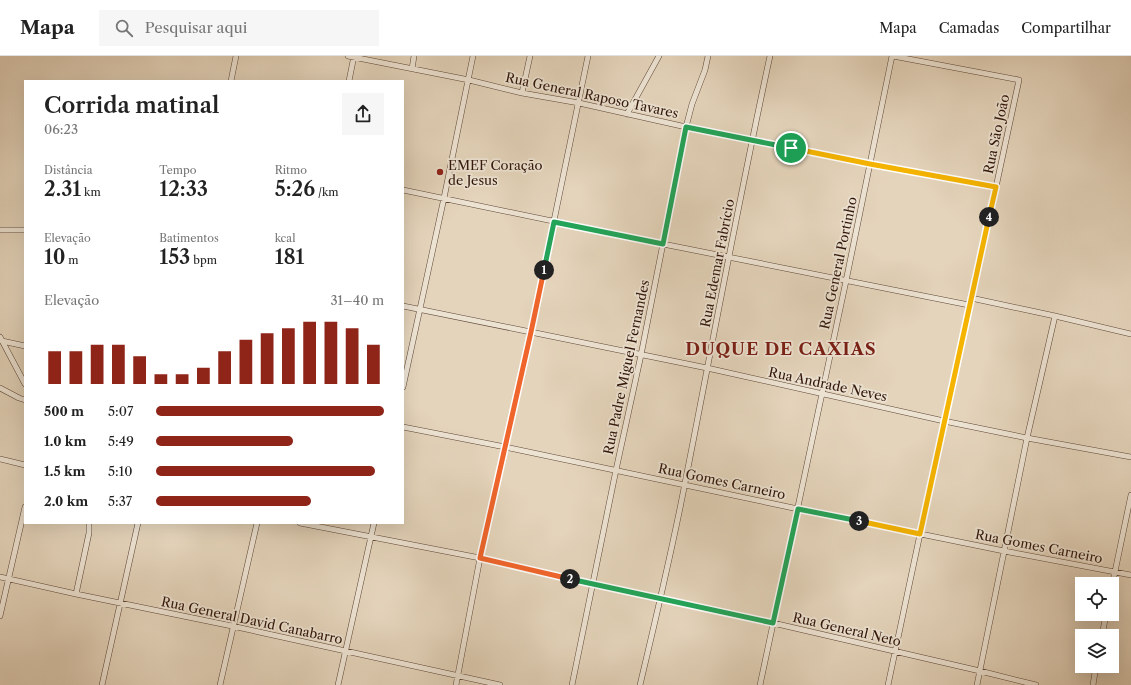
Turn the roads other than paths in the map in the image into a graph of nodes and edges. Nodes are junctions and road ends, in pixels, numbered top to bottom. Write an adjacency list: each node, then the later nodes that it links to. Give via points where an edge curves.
1 (236, 56): 12 (street)
2 (352, 56): 11 (street, Rua General Raposo Tavares); 13 (street)
3 (414, 56): 11 (street)
4 (474, 56): 14 (street)
5 (530, 56): 15 (street)
6 (588, 56): 16 (street)
7 (659, 56): 17 (street)
8 (708, 56): 18 (street, Rua Padre Miguel Fernandes)
9 (770, 56): 19 (street, Rua Edemar Fabrício)
10 (892, 56): 20 (street, Rua General Portinho); 21 (street, Rua São João, via 1019,80)
11 (412, 69): 14 (street, Rua General Raposo Tavares)
12 (231, 80)
13 (349, 80)
14 (469, 80): 15 (street, Rua General Raposo Tavares); 23 (street)
15 (522, 93): 16 (street, Rua General Raposo Tavares)
16 (579, 103): 17 (street, Rua General Raposo Tavares); 24 (street)
17 (627, 114): 18 (street, Rua General Raposo Tavares)
18 (686, 127): 19 (street, Rua General Raposo Tavares); 27 (street, Rua Padre Miguel Fernandes)
19 (752, 140): 20 (street, Rua General Raposo Tavares); 28 (street, Rua Edemar Fabrício)
20 (870, 164): 21 (street, Rua General Raposo Tavares); 29 (street, Rua General Portinho)
21 (996, 187): 30 (street, Rua São João)
22 (404, 190): 23 (street)
23 (444, 198): 24 (street); 33 (street)
24 (554, 222): 27 (street); 35 (street)
25 (0, 230): 26 (street)
26 (24, 230)
27 (663, 244): 28 (street); 39 (street, Rua Padre Miguel Fernandes)
28 (729, 257): 29 (street); 40 (street, Rua Edemar Fabrício)
29 (846, 281): 31 (street); 44 (street, Rua General Portinho)
30 (971, 298): 31 (street, Rua São João); 34 (street)
31 (969, 305): 46 (street, Rua São João)
32 (404, 306): 33 (street, Rua Andrade Neves)
33 (420, 309): 35 (street, Rua Andrade Neves); 42 (street)
34 (1055, 316): 36 (street); 48 (street)
35 (531, 332): 39 (street, Rua Andrade Neves); 49 (street)
36 (1131, 334)
37 (1, 339): 38 (street); 41 (street)
38 (24, 346)
39 (641, 355): 40 (street, Rua Andrade Neves); 53 (street, Rua Padre Miguel Fernandes)
40 (707, 368): 44 (street, Rua Andrade Neves); 54 (street, Rua Edemar Fabrício)
41 (24, 382)
42 (404, 382)
43 (0, 388): 45 (street)
44 (822, 393): 46 (street, Rua Andrade Neves); 56 (street, Rua General Portinho)
45 (24, 400)
46 (944, 421): 48 (street, Rua Andrade Neves); 63 (street, Rua São João)
47 (404, 427): 49 (street, Rua Gomes Carneiro)
48 (1027, 438): 50 (street, Rua Andrade Neves); 65 (street)
49 (505, 447): 53 (street, Rua Gomes Carneiro); 66 (street)
50 (1131, 457)
51 (0, 459): 52 (street)
52 (24, 465)
53 (616, 470): 54 (street, Rua Gomes Carneiro); 72 (street, Rua Padre Miguel Fernandes)
54 (685, 484): 56 (street, Rua Gomes Carneiro); 74 (street, Rua Edemar Fabrício)
55 (1131, 495): 67 (street)
56 (798, 509): 63 (street, Rua Gomes Carneiro); 77 (street, Rua General Portinho)
57 (24, 511): 71 (street)
58 (89, 524): 73 (street)
59 (138, 524): 75 (street)
60 (257, 524): 78 (street)
61 (305, 524): 64 (street, Rua General Neto)
62 (374, 524): 64 (street)
63 (920, 534): 65 (street, Rua Gomes Carneiro); 80 (street, Rua São João)
64 (371, 537): 66 (street, Rua General Neto); 79 (street)
65 (1004, 551): 67 (street, Rua Gomes Carneiro); 81 (street)
66 (480, 558): 72 (street, Rua General Neto); 83 (street)
67 (1115, 572): 68 (street, Rua Gomes Carneiro); 70 (street)
68 (1131, 575)
69 (0, 577): 71 (street, Rua General David Canabarro)
70 (1114, 577)
71 (8, 579): 73 (street, Rua General David Canabarro); 76 (street)
72 (593, 584): 74 (street, Rua General Neto); 89 (street, Rua Padre Miguel Fernandes)
73 (76, 594): 75 (street, Rua General David Canabarro)
74 (661, 598): 77 (street, Rua General Neto); 90 (street, Rua Edemar Fabrício)
75 (120, 604): 78 (street, Rua General David Canabarro); 84 (street)
76 (0, 616)
77 (773, 623): 80 (street, Rua General Neto); 91 (street, Rua General Portinho)
78 (233, 627): 79 (street, Rua General David Canabarro); 85 (street)
79 (345, 652): 83 (street, Rua General David Canabarro); 86 (street)
80 (896, 652): 81 (street, Rua General Neto); 92 (street, Rua São João)
81 (980, 671): 93 (street); 94 (street, Rua General Neto)
82 (1095, 673): 95 (street)
83 (458, 676): 87 (street); 88 (street, Rua General David Canabarro)
84 (102, 685)
85 (220, 685)
86 (338, 685)
87 (456, 685)
88 (500, 685)
89 (572, 685)
90 (640, 685)
91 (760, 685)
92 (888, 685)
93 (977, 685)
94 (1036, 685)
95 (1092, 685)

